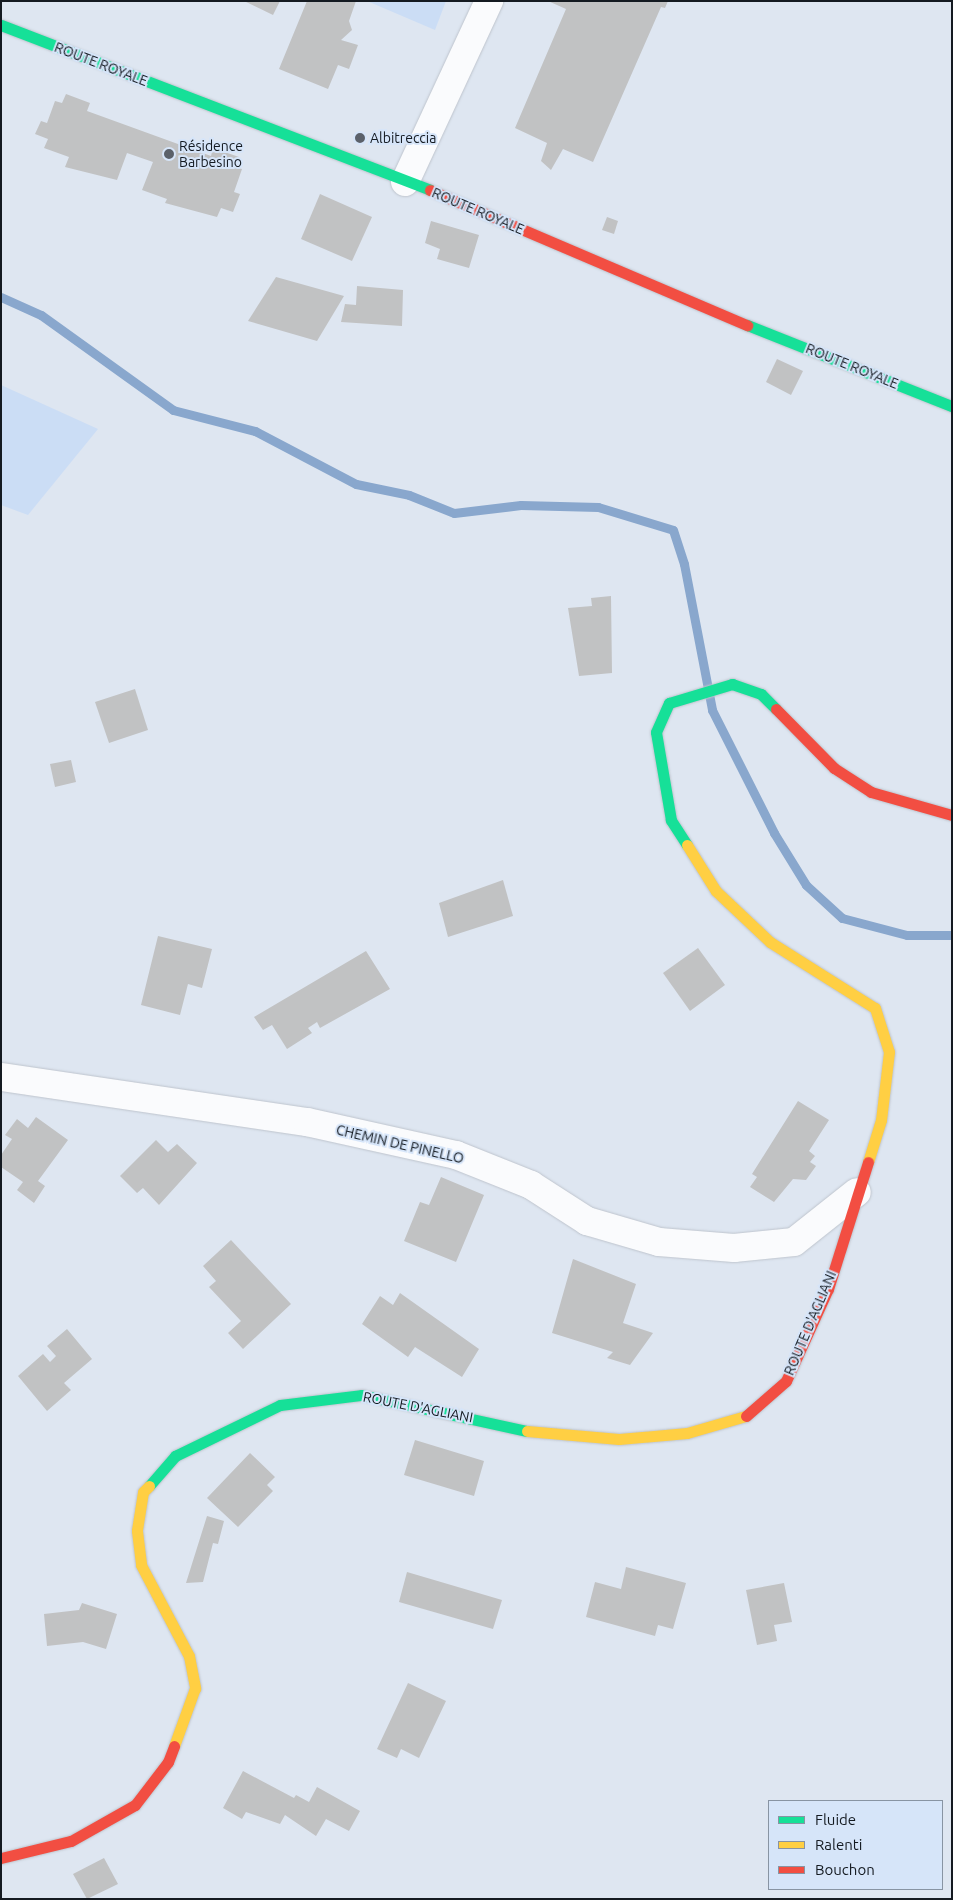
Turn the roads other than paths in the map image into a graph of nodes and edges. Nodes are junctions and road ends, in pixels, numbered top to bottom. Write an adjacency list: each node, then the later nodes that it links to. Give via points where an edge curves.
1 (489, 1): 3 (street)
2 (1, 25): 3 (street, ROUTE ROYALE)
3 (405, 182): 4 (street, ROUTE ROYALE, via 635,280)
4 (952, 406)
5 (952, 815): 7 (street, ROUTE D'AGLIANI, via 871,792 834,768 761,694 732,684 669,702 656,732 671,820 711,883 770,942 875,1008 885,1030 889,1052 881,1120)
6 (1, 1077): 7 (street, CHEMIN DE PINELLO, via 307,1122 456,1155 531,1185 587,1221 659,1242 734,1248 794,1242)
7 (857, 1192): 8 (street, ROUTE D'AGLIANI, via 828,1289 786,1380 743,1418 687,1433 619,1439 544,1435 362,1395 280,1405 175,1456 143,1492 137,1531 141,1565 185,1647 195,1688 168,1762 135,1805 71,1841)
8 (1, 1858)

